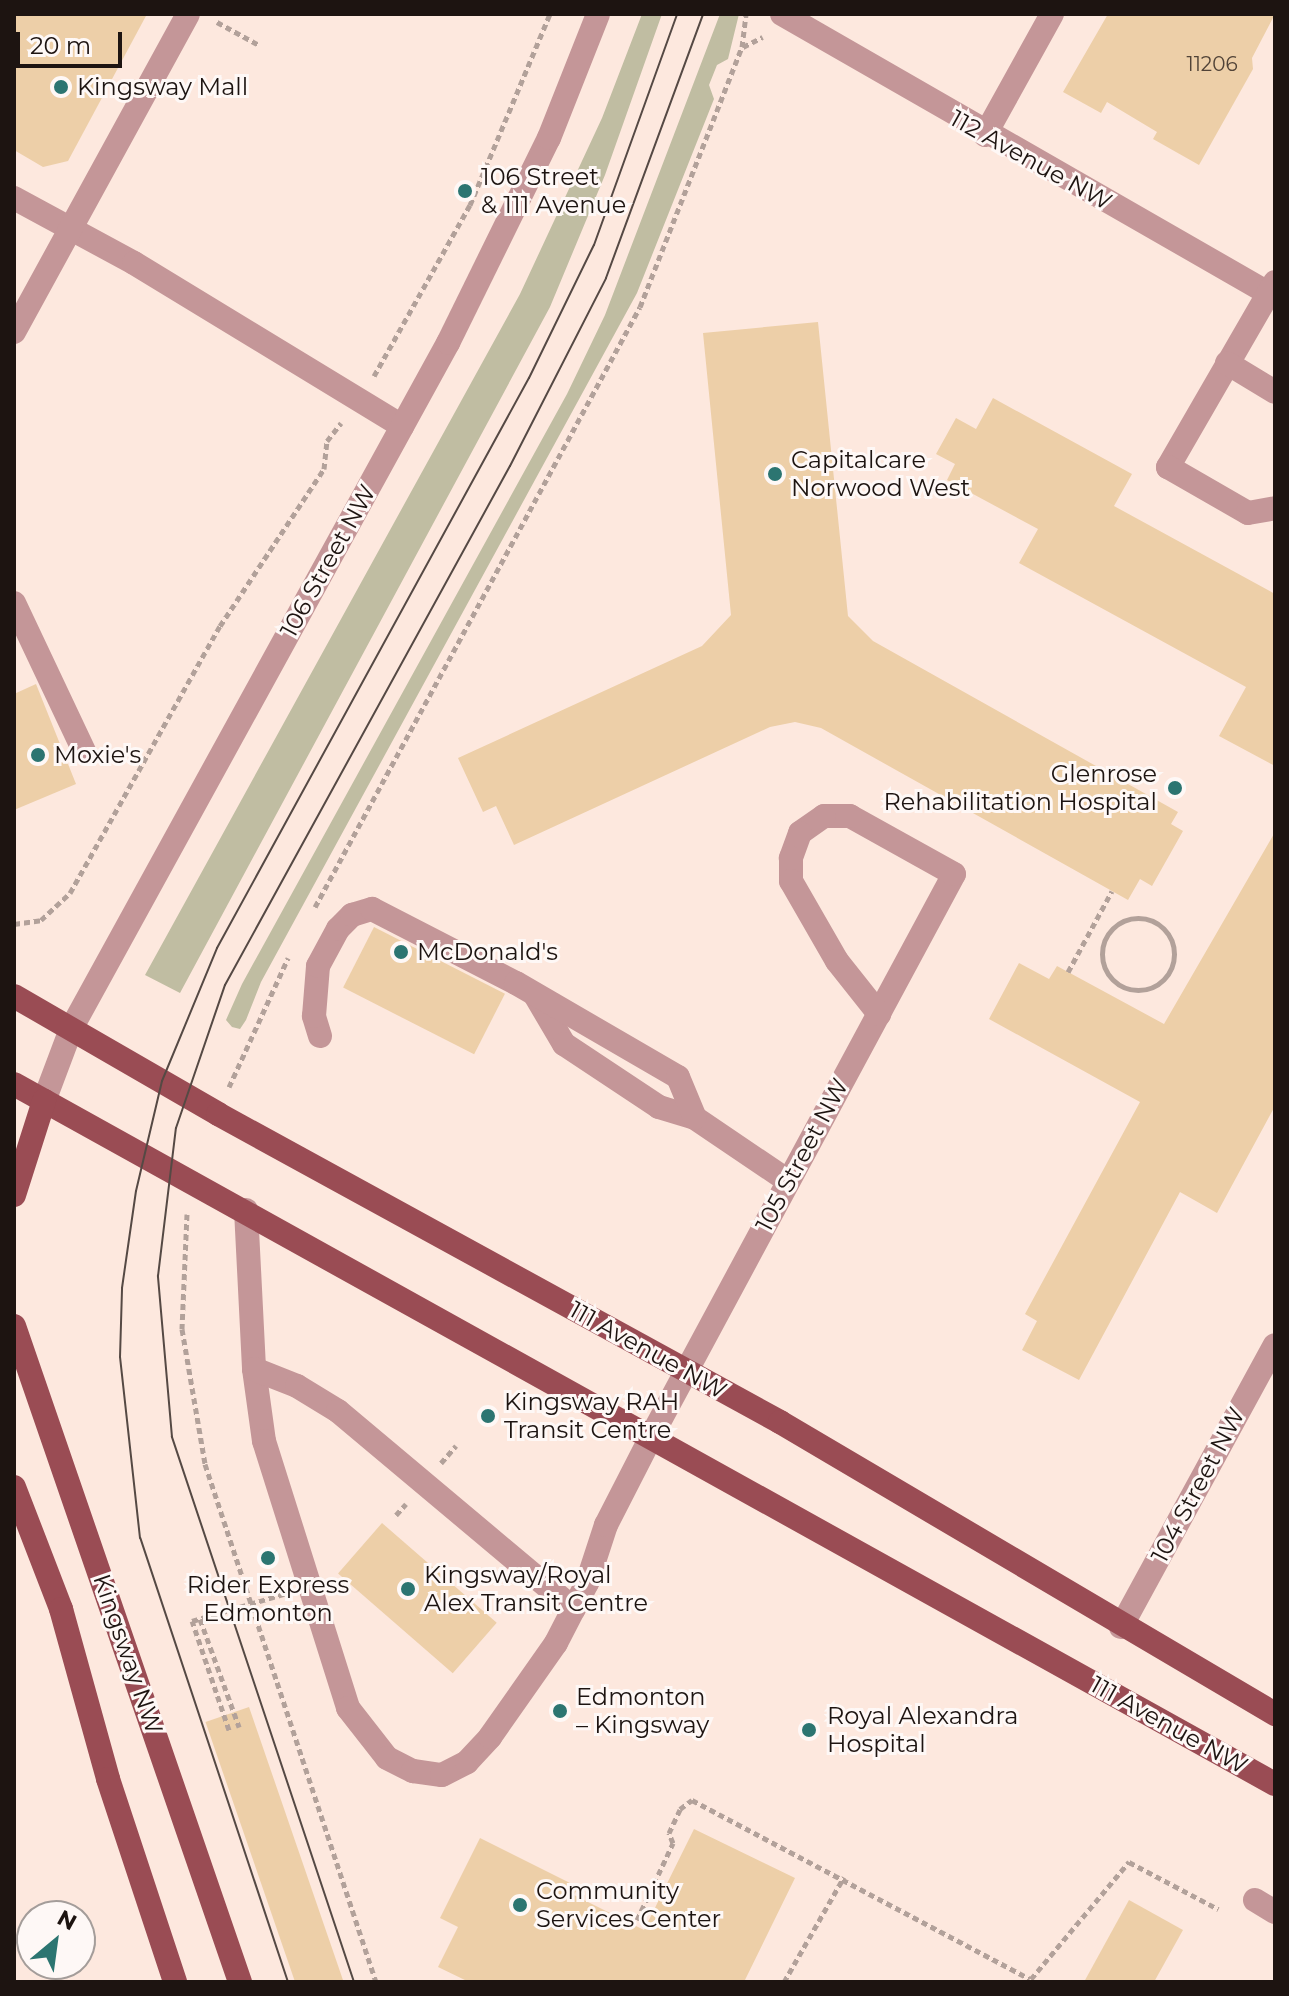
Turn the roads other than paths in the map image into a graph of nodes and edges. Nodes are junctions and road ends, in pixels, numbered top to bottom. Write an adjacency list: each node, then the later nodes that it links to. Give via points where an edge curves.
1 (188, 14): 7 (street)
2 (598, 14): 12 (street, 106 Street NW, via 511,219)
3 (1052, 14): 5 (street)
4 (785, 18): 5 (street, 112 Avenue NW)
5 (985, 135): 8 (street, 112 Avenue NW)
6 (14, 198): 7 (street)
7 (69, 229): 9 (street); 12 (street)
8 (1273, 290): 10 (street)
9 (14, 332)
10 (1227, 363): 11 (street); 13 (street, via 1168,467 1248,513)
11 (1275, 392)
12 (402, 426): 19 (street, 106 Street NW)
13 (1275, 508)
14 (14, 603): 15 (street)
15 (85, 753)
16 (534, 993): 20 (street, via 372,909 352,915 338,929 318,966 314,1016); 23 (street, via 564,1044 659,1107); 23 (street, via 678,1077)
17 (14, 996): 19 (main road, 111 Avenue NW)
18 (879, 1014): 18 (street, 105 Street NW, via 954,874 850,816 824,816 800,833 791,858 791,881 837,961); 24 (street, 105 Street NW)
19 (71, 1029): 22 (street, 106 Street NW); 31 (main road, 111 Avenue NW)
20 (320, 1036)
21 (14, 1084): 22 (main road, 111 Avenue NW)
22 (44, 1101): 25 (main road); 26 (main road, 111 Avenue NW)
23 (695, 1118): 24 (street)
24 (788, 1181): 31 (street, 105 Street NW)
25 (14, 1195)
26 (246, 1210): 30 (street, 105 Street NW); 32 (main road, 111 Avenue NW)
27 (14, 1315): 28 (main road, Kingsway NW)
28 (18, 1334): 39 (main road, Kingsway NW)
29 (1274, 1343): 35 (street, 104 Street NW)
30 (254, 1369): 34 (street, via 297,1386 338,1411); 34 (street, 105 Street NW, via 275,1486 348,1708 387,1758 413,1771 442,1775 467,1762 549,1656)
31 (686, 1371): 32 (street, 105 Street NW); 35 (main road, 111 Avenue NW, via 875,1476)
32 (651, 1437): 34 (street, 105 Street NW, via 606,1525); 37 (main road, 111 Avenue NW)
33 (14, 1487): 38 (main road, Kingsway NW, via 61,1609 108,1779)
34 (574, 1609)
35 (1121, 1627): 36 (main road, 111 Avenue NW)
36 (1275, 1714)
37 (1275, 1784)
38 (175, 1982)
39 (240, 1982)

